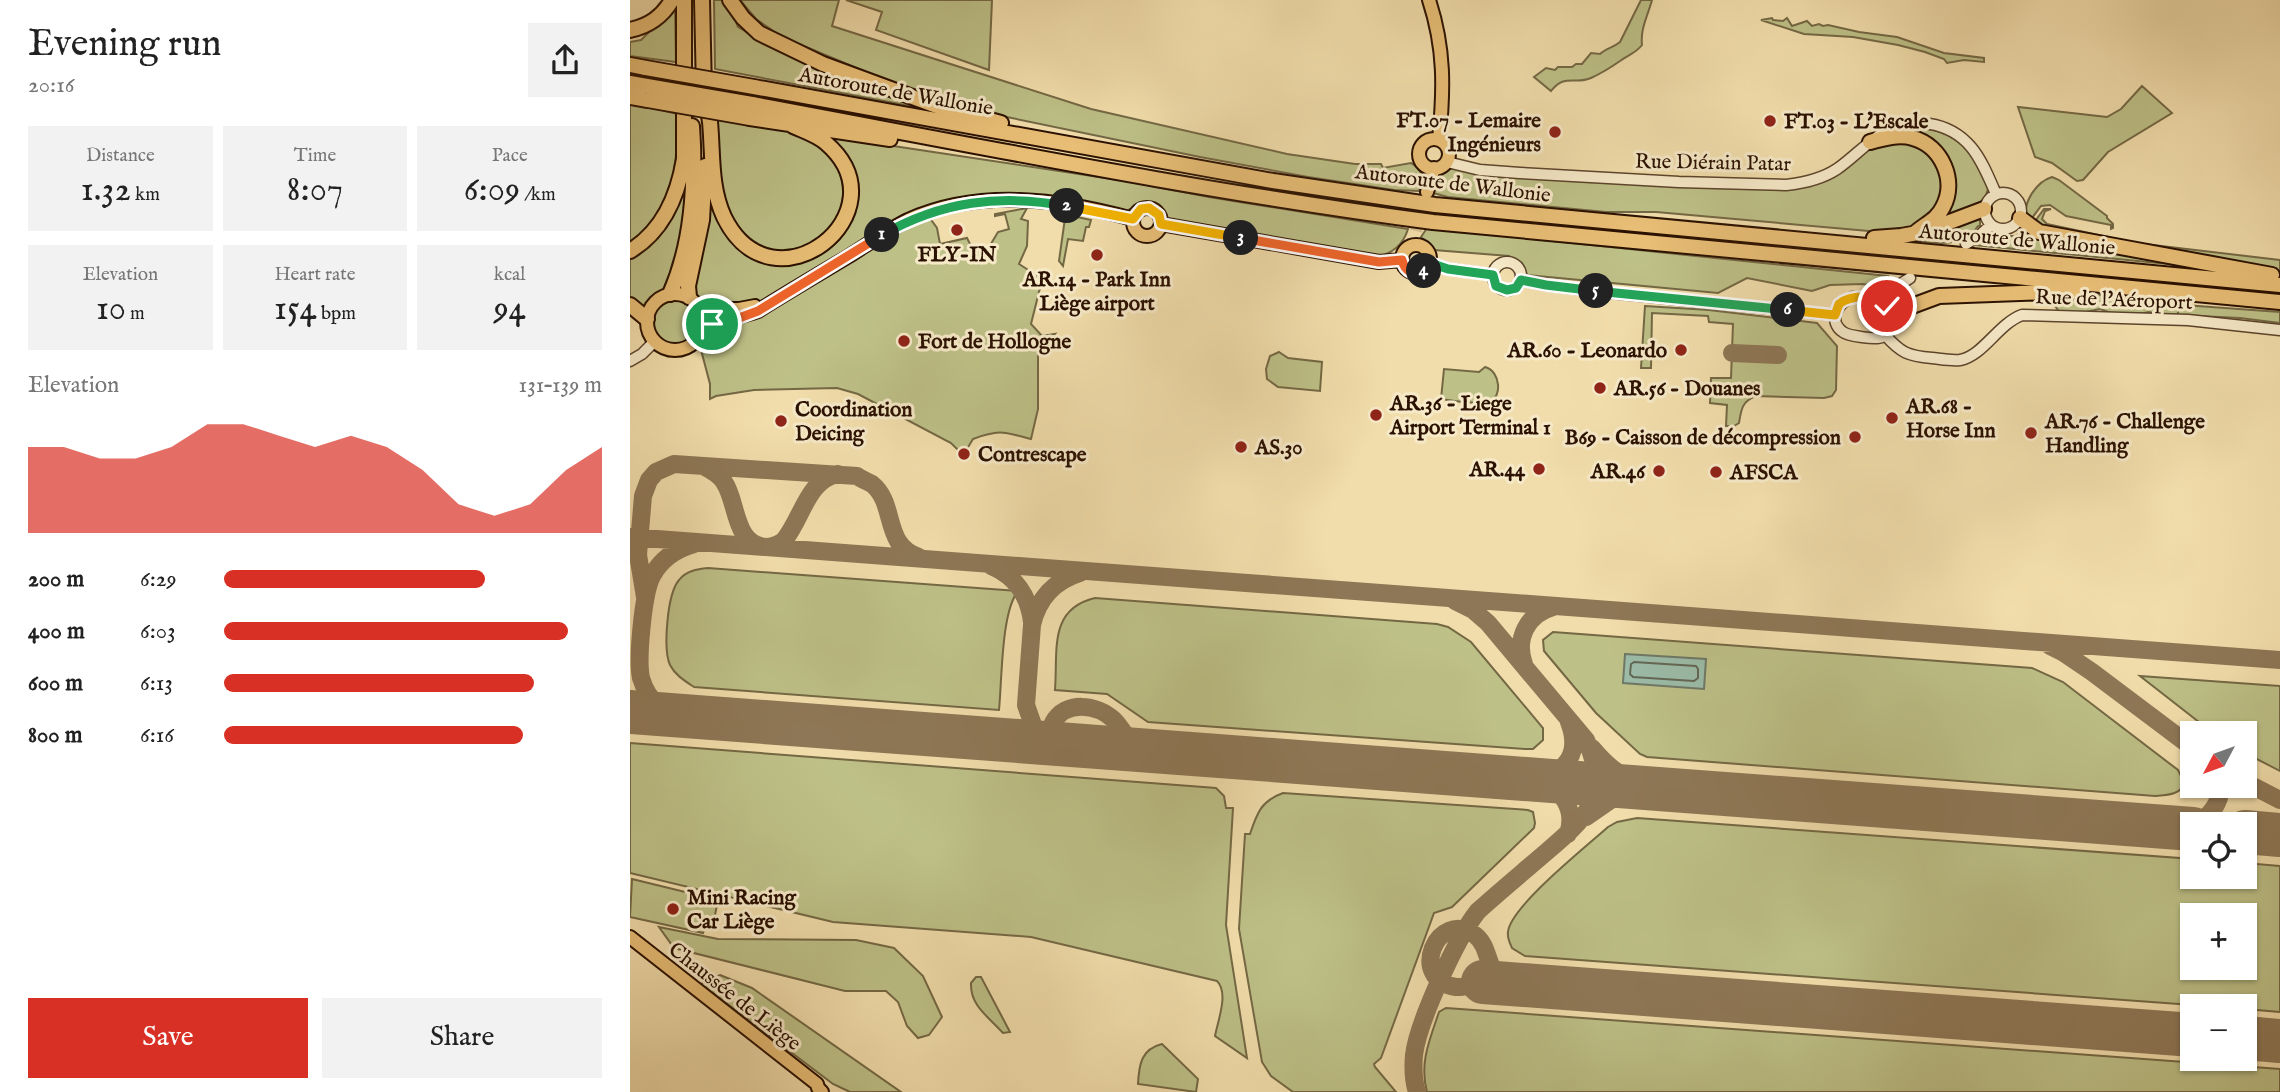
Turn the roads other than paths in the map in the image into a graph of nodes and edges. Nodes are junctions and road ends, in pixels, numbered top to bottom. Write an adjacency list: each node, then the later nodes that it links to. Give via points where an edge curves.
1 (672, 0): 6 (highway, via 657,19)
2 (684, 0): 7 (highway)
3 (702, 0): 10 (highway)
4 (730, 0): 15 (highway, via 759,33 799,53 923,101 1011,126)
5 (1429, 0): 16 (main road, via 1443,71)
6 (630, 30)
7 (684, 38): 33 (highway, via 682,172 662,220); 42 (highway, via 694,193)
8 (630, 65): 15 (highway, Autoroute de Wallonie, bridge)
9 (630, 83): 11 (highway, Autoroute de Wallonie)
10 (704, 85): 14 (highway, via 721,210 744,242 774,257 800,256 822,246 844,220 850,197 847,174 835,151 819,137); 43 (highway, via 704,196)
11 (647, 93): 12 (highway); 13 (highway, Autoroute de Wallonie, bridge)
12 (630, 97)
13 (751, 111): 14 (highway); 18 (highway, Autoroute de Wallonie)
14 (793, 126): 18 (highway, via 953,148)
15 (1023, 135): 30 (highway, Autoroute de Wallonie, via 1435,205)
16 (1439, 140): 19 (main road, via 1446,145); 20 (main road, via 1427,141 1420,150 1421,160)
17 (1870, 142): 19 (street, Rue Diérain Patar, via 1826,175 1786,185 1480,170); 22 (street, Rue Diérain Patar, via 1912,123 1948,130 1973,149); 29 (highway, via 1913,138 1930,146 1946,168 1949,186 1944,207)
18 (967, 144): 40 (highway, Autoroute de Wallonie, via 1433,222)
19 (1448, 158): 20 (main road)
20 (1434, 168): 21 (main road)
21 (1427, 192)
22 (1996, 194): 23 (street); 24 (street, via 2016,198)
23 (1984, 209): 27 (street); 29 (highway)
24 (2020, 218): 27 (street, via 2007,229); 37 (highway, via 2039,232)
25 (1133, 219): 26 (main road, via 1141,209 1149,208 1159,215); 26 (main road, via 1136,230 1145,236); 44 (main road, via 1036,200 957,205 908,220)
26 (1161, 224): 34 (main road, via 1379,262)
27 (1991, 225): 31 (street)
28 (1416, 231): 32 (main road)
29 (1915, 233): 30 (highway)
30 (1856, 244): 41 (highway, Autoroute de Wallonie)
31 (1966, 244)
32 (1416, 245): 34 (main road, via 1405,250); 35 (main road, via 1425,248)
33 (630, 251)
34 (1402, 260): 35 (main road, via 1407,270 1418,273)
35 (1430, 263): 36 (street)
36 (1493, 275): 39 (street, via 1496,286 1507,290 1516,288); 39 (street, via 1497,265 1507,261 1520,269)
37 (2280, 277)
38 (1910, 278): 45 (street)
39 (1521, 280): 49 (street)
40 (2095, 284): 46 (highway, Autoroute de Wallonie); 50 (highway, via 2082,291 1939,296)
41 (2280, 285)
42 (670, 294): 43 (main road); 51 (main road, via 654,302)
43 (689, 297): 48 (main road)
44 (775, 300): 48 (main road, via 740,309); 52 (main road, via 758,311)
45 (1883, 302): 49 (street, via 1848,298 1839,304); 50 (street)
46 (2280, 302)
47 (630, 305): 51 (highway)
48 (700, 309): 52 (main road)
49 (1835, 315): 54 (street, via 1845,334)
50 (1891, 317): 54 (street)
51 (647, 319): 55 (main road)
52 (701, 330): 55 (main road, via 693,343 678,349)
53 (2280, 330): 54 (street, Rue de l'Aéroport, via 2188,320 2022,315 1961,360 1912,356)
54 (1885, 335)
55 (655, 341): 56 (street)
56 (630, 361)
57 (630, 937): 58 (main road, Chaussée de Liège)
58 (820, 1088): 59 (main road, Chaussée de Liège, via 823,1084)
59 (835, 1092)

